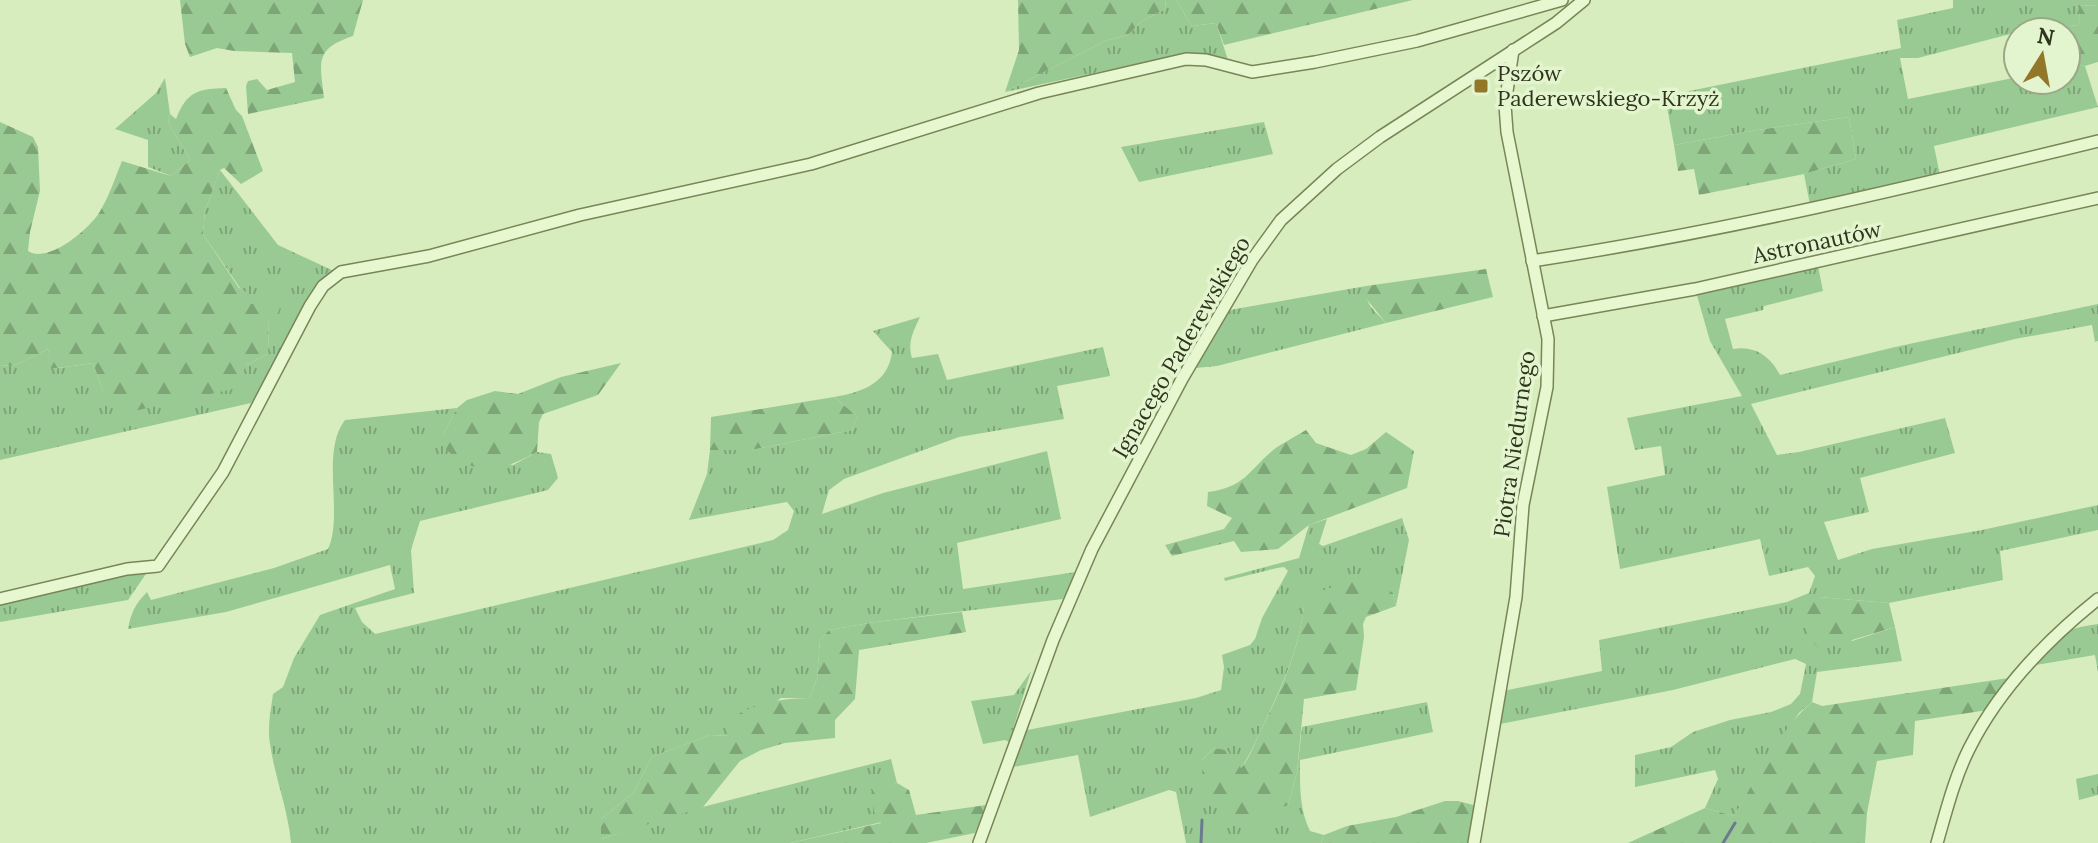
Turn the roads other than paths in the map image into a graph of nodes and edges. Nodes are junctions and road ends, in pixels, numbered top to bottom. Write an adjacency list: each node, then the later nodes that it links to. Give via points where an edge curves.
1 (1562, 0): 8 (street, via 1417,41 1252,72 1206,60 1171,62 975,111 811,164 580,215 429,256 341,272 310,306 223,472 158,566)
2 (1584, 0): 3 (street, Ignacego Paderewskiego)
3 (1513, 50): 6 (street, Piotra Niedurnego, via 1507,132); 10 (street, Ignacego Paderewskiego, via 1337,169 1281,220 1252,260 1092,549)
4 (2098, 141): 6 (street, via 1872,196)
5 (2098, 198): 7 (street, Astronautów, via 1741,279)
6 (1532, 261): 7 (street, Piotra Niedurnego)
7 (1543, 316): 11 (street, Piotra Niedurnego, via 1549,346 1547,387 1523,505 1516,597)
8 (0, 599)
9 (2098, 599): 12 (street, via 2051,641 1986,722 1969,749)
10 (979, 843)
11 (1474, 843)
12 (1937, 843)

